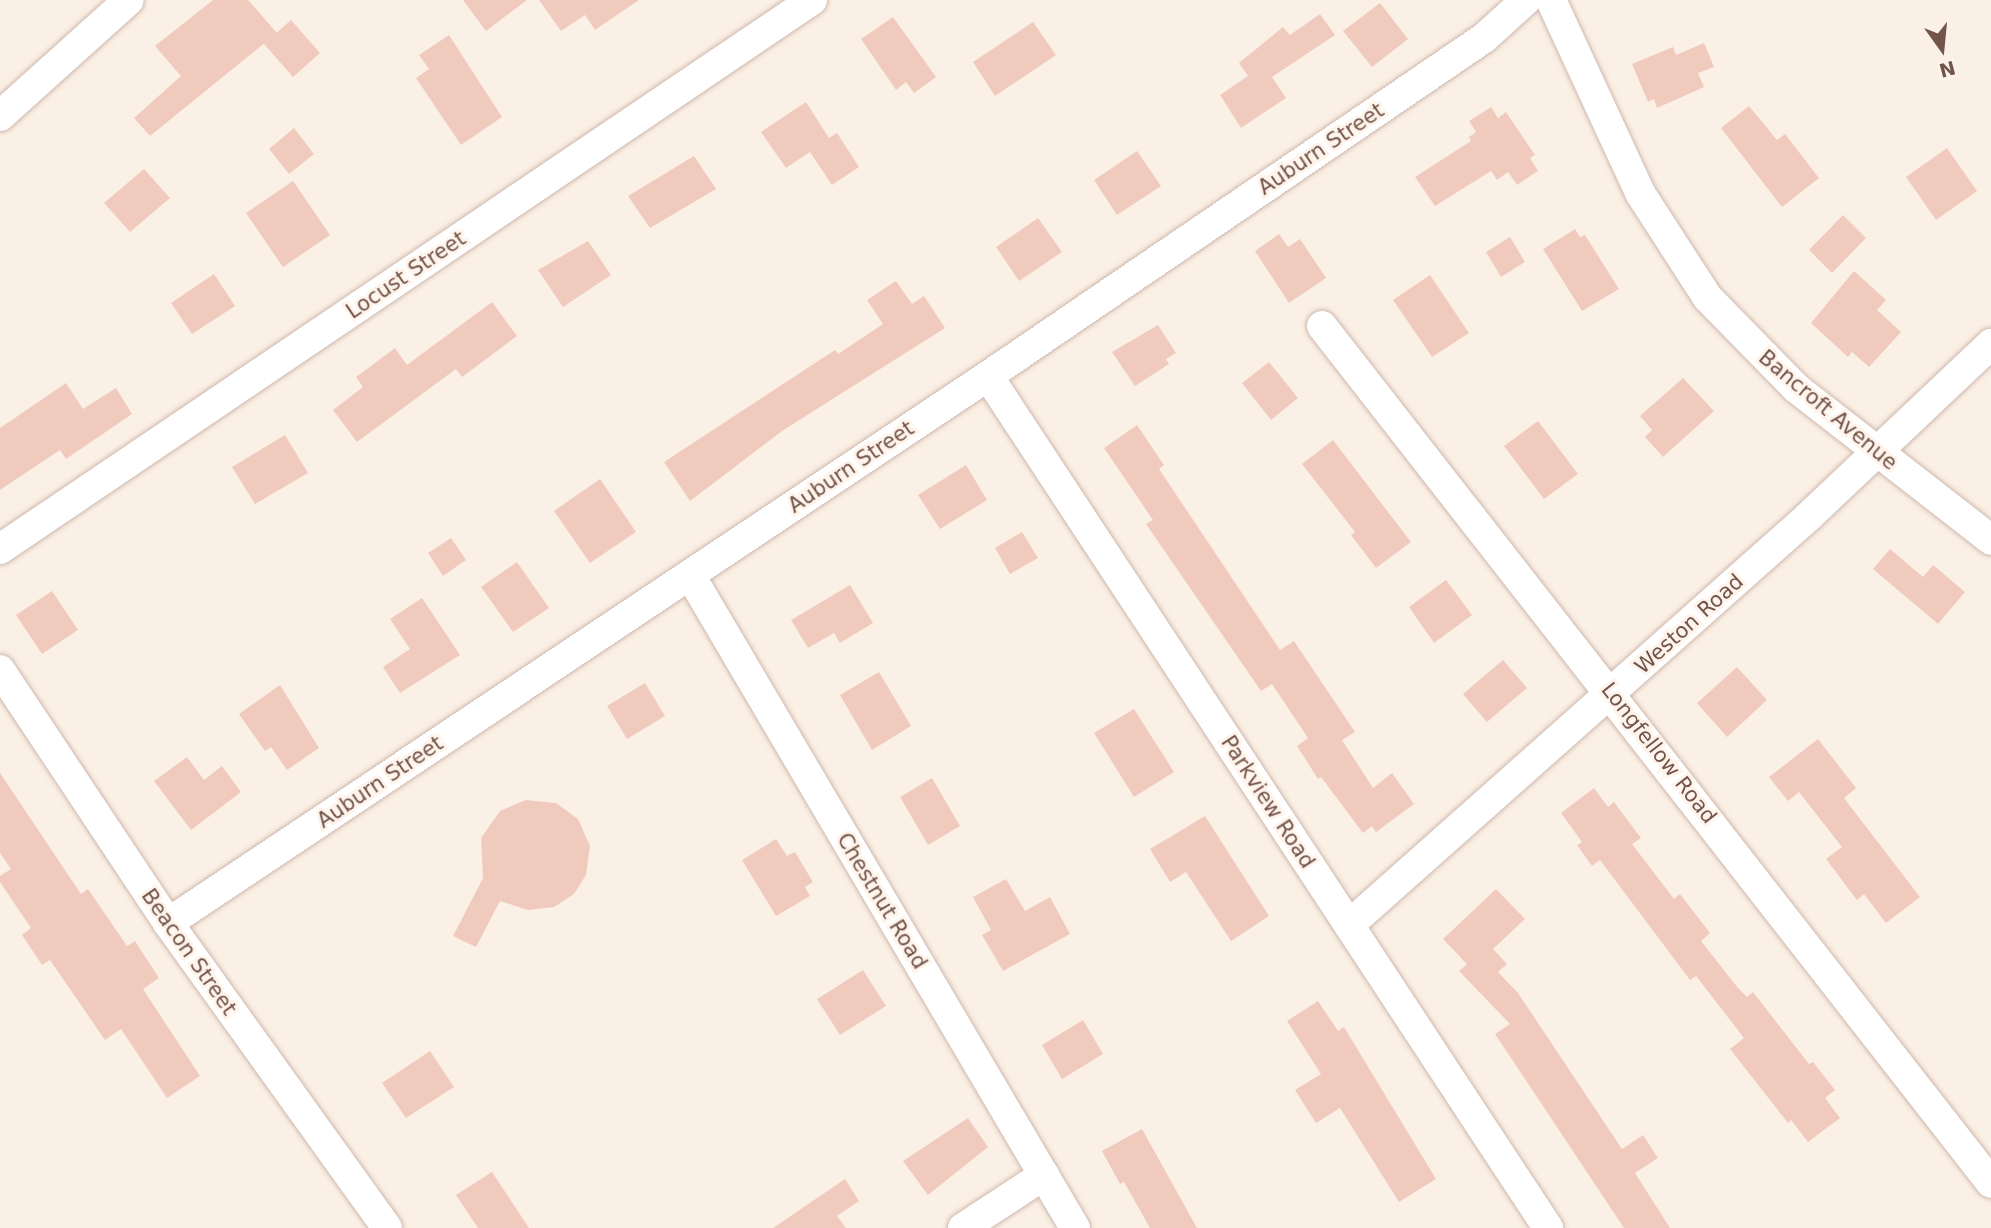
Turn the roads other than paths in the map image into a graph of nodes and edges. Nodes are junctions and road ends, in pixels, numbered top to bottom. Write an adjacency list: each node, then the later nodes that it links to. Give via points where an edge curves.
1 (128, 0): 5 (street)
2 (812, 0): 11 (street, Locust Street)
3 (1526, 0): 8 (street, Auburn Street, via 1484,38)
4 (1551, 0): 9 (street, Bancroft Avenue, via 1614,142 1687,270 1767,362)
5 (0, 116)
6 (1322, 326): 14 (street, Longfellow Road)
7 (1991, 344): 9 (street, Weston Road)
8 (988, 376): 12 (street, Auburn Street); 16 (street, Parkview Road)
9 (1876, 452): 10 (street, Bancroft Avenue); 14 (street, Weston Road)
10 (1991, 540)
11 (0, 549)
12 (690, 575): 15 (street, Auburn Street); 17 (street, Chestnut Road)
13 (0, 670): 15 (street, Beacon Street)
14 (1612, 693): 16 (street, Weston Road); 18 (street, Longfellow Road)
15 (168, 923): 19 (street, Beacon Street)
16 (1349, 925): 22 (street, Parkview Road)
17 (1044, 1175): 20 (street); 21 (street, Chestnut Road)
18 (1991, 1183)
19 (387, 1228)
20 (963, 1228)
21 (1075, 1228)
22 (1548, 1228)

